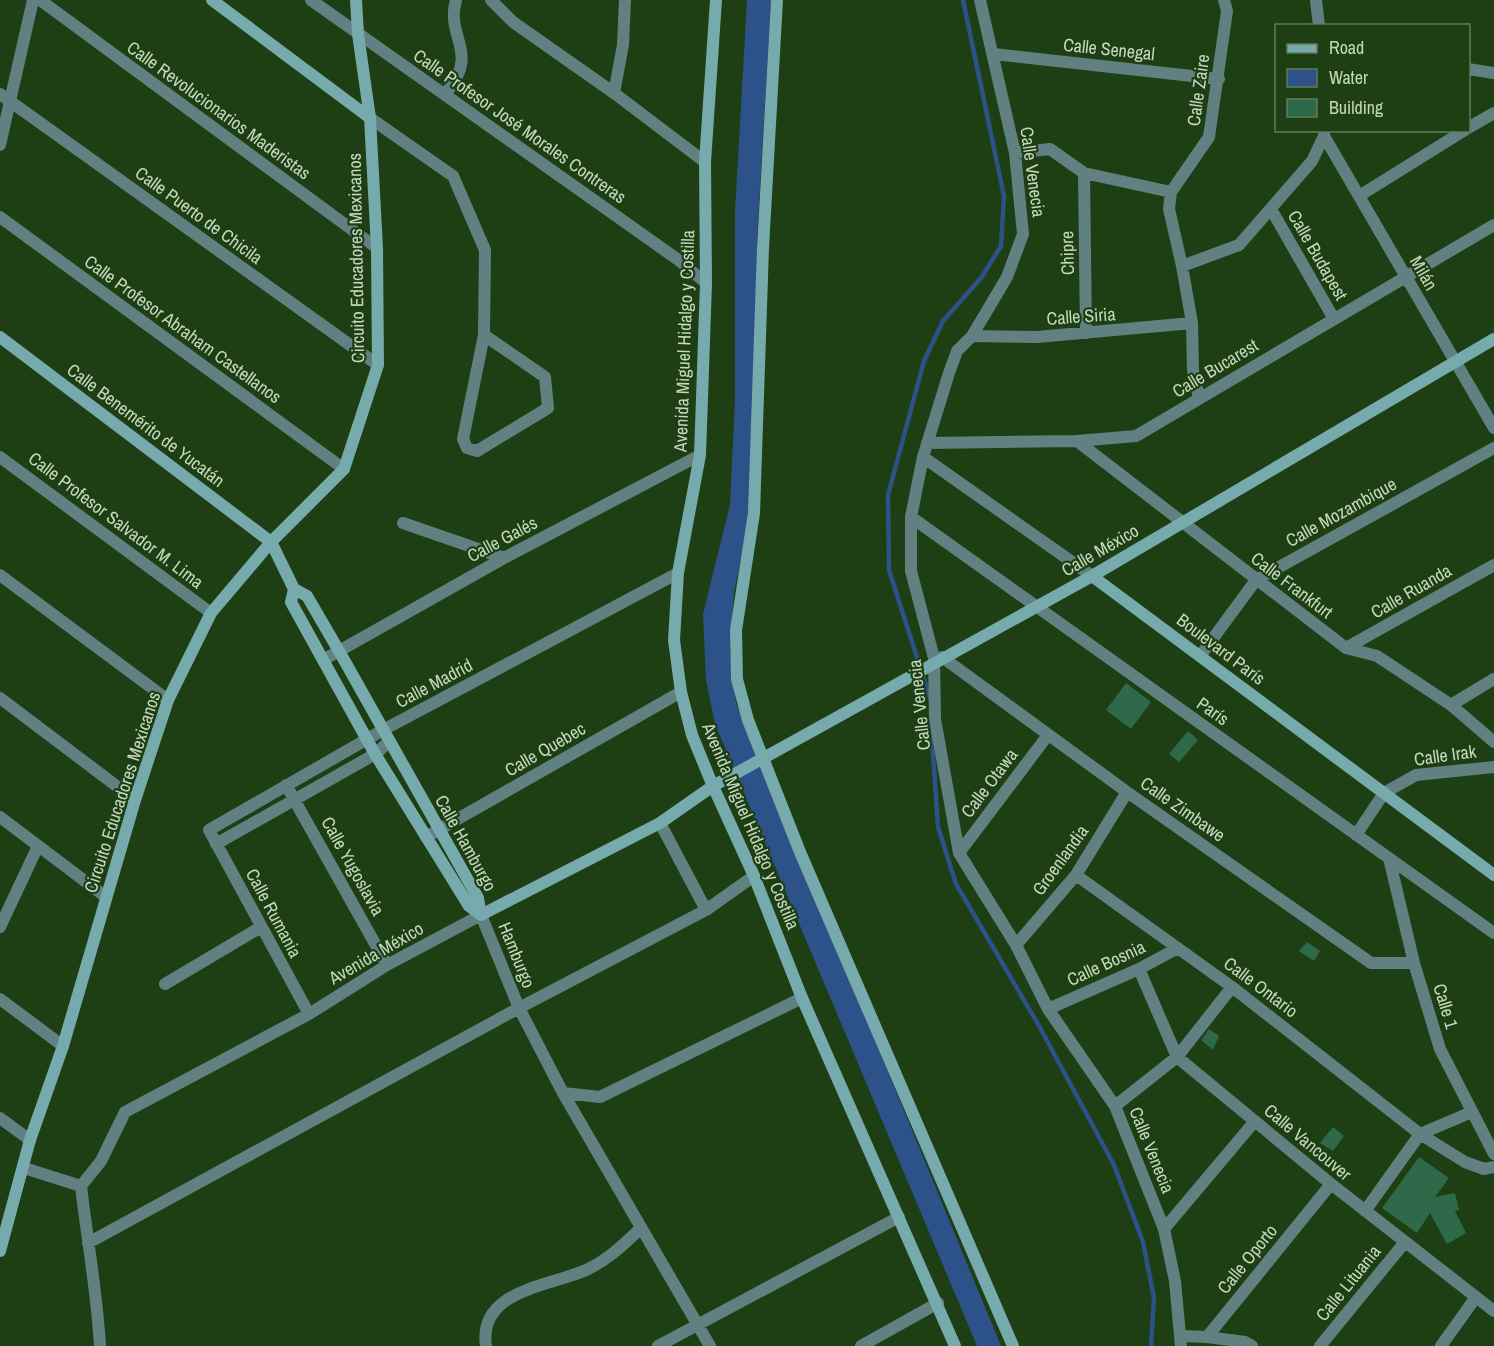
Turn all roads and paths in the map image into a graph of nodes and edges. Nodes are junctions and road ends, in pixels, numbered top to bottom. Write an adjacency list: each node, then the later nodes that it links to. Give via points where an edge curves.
1 (33, 0): 22 (street)
2 (40, 0): 37 (street, Calle Revolucionarios Maderistas)
3 (212, 0): 24 (street)
4 (310, 0): 15 (street, Calle Profesor José Morales Contreras)
5 (356, 0): 15 (street, Circuito Educadores Mexicanos)
6 (456, 0): 20 (street, via 453,10 462,56 460,76)
7 (491, 0): 21 (street, via 513,22)
8 (625, 0): 21 (street, via 623,45)
9 (716, 0): 30 (street, Avenida Miguel Hidalgo y Costilla)
10 (777, 0): 87 (street, Avenida Miguel Hidalgo y Costilla, via 754,513 736,630 737,679)
11 (980, 0): 16 (street, Calle Venecia)
12 (1224, 0): 19 (street, Calle Zaire, via 1227,11)
13 (1316, 0): 14 (street)
14 (1319, 24)
15 (358, 34): 20 (street, Calle Profesor José Morales Contreras); 24 (street, Circuito Educadores Mexicanos)
16 (994, 54): 19 (street, Calle Senegal); 29 (street, Calle Venecia)
17 (1470, 69): 18 (street)
18 (1494, 73)
19 (1219, 79): 32 (street, Calle Zaire, via 1209,137)
20 (446, 93): 40 (street, Calle Profesor José Morales Contreras)
21 (614, 93): 30 (street)
22 (5, 98): 28 (street); 49 (street, Calle Puerto de Chicila)
23 (1494, 113): 25 (street)
24 (370, 118): 37 (street, Circuito Educadores Mexicanos); 44 (street, via 453,176 485,250)
25 (1470, 127)
26 (1462, 132): 33 (street)
27 (1324, 133): 33 (street, Milán); 34 (street, via 1312,161)
28 (0, 145)
29 (1015, 153): 31 (street, via 1050,149); 45 (street, Calle Venecia, via 1023,234 1007,277)
30 (705, 162): 40 (street, Avenida Miguel Hidalgo y Costilla)
31 (1084, 173): 32 (street); 43 (street, Chipre)
32 (1171, 192): 38 (street, via 1169,209)
33 (1359, 196): 39 (street, Milán)
34 (1271, 208): 38 (street, via 1239,245); 41 (street, Calle Budapest)
35 (0, 217): 58 (street, Calle Profesor Abraham Castellanos)
36 (1494, 225): 39 (street, Calle Bucarest)
37 (377, 248): 49 (street, Circuito Educadores Mexicanos)
38 (1182, 266): 42 (street)
39 (1406, 277): 41 (street, Calle Bucarest); 48 (street, Milán)
40 (706, 283): 55 (street, Avenida Miguel Hidalgo y Costilla)
41 (1334, 318): 50 (street, Calle Bucarest)
42 (1192, 323): 43 (street, Calle Siria); 50 (street, via 1193,370)
43 (1086, 333): 45 (street, Calle Siria)
44 (484, 335): 44 (street, via 545,377 548,408 477,452 467,448 463,439)
45 (972, 336): 53 (street, Calle Venecia, via 957,351)
46 (0, 337): 62 (street, Calle Benemérito de Yucatán)
47 (1494, 339): 48 (street, Calle México)
48 (1455, 362): 51 (street, Milán); 61 (street, Calle México)
49 (378, 365): 58 (street, Circuito Educadores Mexicanos)
50 (1199, 398): 52 (street, Calle Bucarest, via 1136,436)
51 (1494, 428)
52 (1077, 441): 53 (street, Calle Bucarest); 61 (street, Calle Frankfurt)
53 (927, 443): 57 (street, Calle Venecia)
54 (1494, 448): 68 (street, Calle Mozambique)
55 (700, 454): 63 (street, Calle Galés); 65 (street, Avenida Miguel Hidalgo y Costilla)
56 (0, 457): 71 (street, Calle Profesor Salvador M. Lima)
57 (923, 457): 59 (street, Calle Venecia); 67 (street, Boulevard París)
58 (344, 470): 62 (street, Circuito Educadores Mexicanos)
59 (911, 517): 70 (street, París); 76 (street, Calle Venecia, via 911,571)
60 (403, 523): 63 (street)
61 (1183, 523): 67 (street, Calle México); 68 (street, Calle Frankfurt)
62 (271, 542): 69 (street, Calle Hamburgo); 71 (street, Circuito Educadores Mexicanos)
63 (504, 558): 73 (street, Calle Galés)
64 (1494, 565): 72 (street, Calle Ruanda)
65 (678, 573): 78 (street, Avenida Miguel Hidalgo y Costilla, via 674,640); 83 (street, Calle Madrid)
66 (0, 575): 80 (street)
67 (1092, 576): 70 (street, Calle México); 74 (street, Boulevard París)
68 (1256, 580): 72 (street, Calle Frankfurt); 74 (street, Calle Mozambique)
69 (294, 589): 73 (street, Calle Hamburgo, via 307,596); 75 (street, Calle Hamburgo, via 291,602)
70 (1036, 607): 76 (street, Calle México); 99 (street, París)
71 (211, 613): 80 (street, Circuito Educadores Mexicanos)
72 (1346, 648): 81 (street, Calle Frankfurt, via 1377,656)
73 (339, 651): 75 (street, Calle Galés); 83 (street, Calle Hamburgo)
74 (1200, 656): 92 (street, Boulevard París)
75 (323, 660): 84 (street, Calle Hamburgo)
76 (935, 661): 82 (street, Calle Zimbawe); 87 (street, Calle México); 103 (street, Calle Venecia, via 935,719)
77 (1494, 679): 81 (street)
78 (681, 692): 89 (street, Avenida Miguel Hidalgo y Costilla, via 692,735); 98 (street, Calle Quebec)
79 (0, 698): 94 (street)
80 (168, 700): 94 (street, Circuito Educadores Mexicanos)
81 (1451, 705): 85 (street, Calle Frankfurt)
82 (1048, 735): 91 (street, Calle Zimbawe); 103 (street, Calle Otawa)
83 (386, 736): 84 (street, Calle Madrid); 86 (street, Calle Madrid); 98 (street, Calle Hamburgo)
84 (367, 739): 86 (street, Calle Hamburgo); 90 (street, Calle Madrid)
85 (1494, 742)
86 (375, 754): 93 (street, Calle Madrid); 100 (street, Calle Hamburgo)
87 (762, 758): 89 (street, Calle México); 159 (street, Avenida Miguel Hidalgo y Costilla)
88 (1494, 767): 92 (street, Calle Irak, via 1416,775)
89 (716, 784): 96 (street, Avenida México); 107 (street, Avenida Miguel Hidalgo y Costilla)
90 (286, 785): 93 (street, Calle Yugoslavia); 97 (street, Calle Madrid)
91 (1127, 792): 105 (street, Groenlandia); 116 (street, Calle Zimbawe, via 1371,963)
92 (1384, 793): 99 (street, Calle Irak); 106 (street, Boulevard París)
93 (295, 799): 101 (street, Calle Madrid); 117 (street, Calle Yugoslavia)
94 (135, 800): 108 (street, Circuito Educadores Mexicanos)
95 (0, 817): 102 (street)
96 (660, 823): 109 (street); 110 (street, Avenida México)
97 (209, 830): 101 (street, Calle Rumania)
98 (439, 830): 100 (street, Calle Quebec); 110 (street, Calle Hamburgo, via 478,898)
99 (1356, 835): 104 (street, París)
100 (426, 837): 110 (street, Calle Hamburgo, via 469,906)
101 (216, 844): 112 (street, Calle Rumania)
102 (38, 846): 108 (street); 111 (street)
103 (959, 853): 114 (street, Calle Venecia)
104 (1389, 858): 113 (street, París); 116 (street, Calle 1)
105 (1076, 875): 114 (street, Groenlandia); 115 (street, Calle Ontario)
106 (1494, 875)
107 (754, 876): 109 (street); 121 (street, Avenida Miguel Hidalgo y Costilla)
108 (106, 897): 126 (street, Circuito Educadores Mexicanos)
109 (706, 910): 123 (street)
110 (481, 915): 117 (street, Avenida México); 123 (street, Hamburgo)
111 (0, 927)
112 (261, 927): 119 (street); 125 (street, Calle Rumania)
113 (1494, 933)
114 (1016, 945): 124 (street, Calle Venecia)
115 (1178, 948): 118 (street, Calle Bosnia); 120 (street, Calle Ontario)
116 (1414, 963): 130 (street, Calle 1, via 1440,1049)
117 (387, 965): 125 (street, Avenida México)
118 (1139, 969): 124 (street, Calle Bosnia); 127 (street, Calle Vancouver)
119 (165, 984)
120 (1232, 987): 127 (street); 133 (street, Calle Ontario)
121 (802, 998): 128 (street, via 600,1097); 141 (street, Avenida Miguel Hidalgo y Costilla)
122 (0, 999): 126 (street)
123 (519, 1008): 128 (street, Hamburgo); 145 (street)
124 (1048, 1008): 129 (street, Calle Venecia)
125 (309, 1014): 139 (street, Avenida México, via 125,1112 101,1161)
126 (63, 1046): 134 (street, Circuito Educadores Mexicanos)
127 (1177, 1057): 129 (street); 132 (street, Calle Vancouver)
128 (563, 1093): 142 (street, Hamburgo)
129 (1115, 1106): 143 (street, Calle Venecia)
130 (1472, 1112): 133 (street); 135 (street, Calle 1)
131 (0, 1118): 134 (street)
132 (1255, 1121): 138 (street, Calle Vancouver); 143 (street)
133 (1420, 1134): 136 (street, Calle Ontario, via 1465,1162 1484,1169); 140 (street)
134 (30, 1140): 137 (street, Circuito Educadores Mexicanos)
135 (1494, 1154)
136 (1494, 1167)
137 (24, 1168): 139 (street); 146 (street, Circuito Educadores Mexicanos)
138 (1331, 1184): 140 (street, Calle Vancouver); 151 (street, Calle Oporto)
139 (81, 1186): 145 (street)
140 (1365, 1211): 144 (street, Calle Vancouver)
141 (899, 1217): 148 (street, Avenida Miguel Hidalgo y Costilla); 150 (street)
142 (641, 1228): 150 (street, Hamburgo); 154 (street, via 609,1258 515,1295 498,1306 486,1320)
143 (1164, 1229): 152 (street, Calle Venecia)
144 (1405, 1242): 147 (street, Calle Vancouver); 161 (street, Calle Lituania)
145 (88, 1243): 153 (street)
146 (1, 1244)
147 (1476, 1297): 149 (street, Calle Vancouver); 162 (street)
148 (938, 1303): 157 (street); 158 (street, Avenida Miguel Hidalgo y Costilla)
149 (1494, 1311)
150 (695, 1324): 155 (street); 156 (street, Hamburgo)
151 (1207, 1337): 152 (street); 160 (street)
152 (1182, 1341)
153 (100, 1346)
154 (486, 1346)
155 (658, 1346)
156 (710, 1346)
157 (861, 1346)
158 (956, 1346)
159 (1012, 1346)
160 (1251, 1346)
161 (1320, 1346)
162 (1441, 1346)

